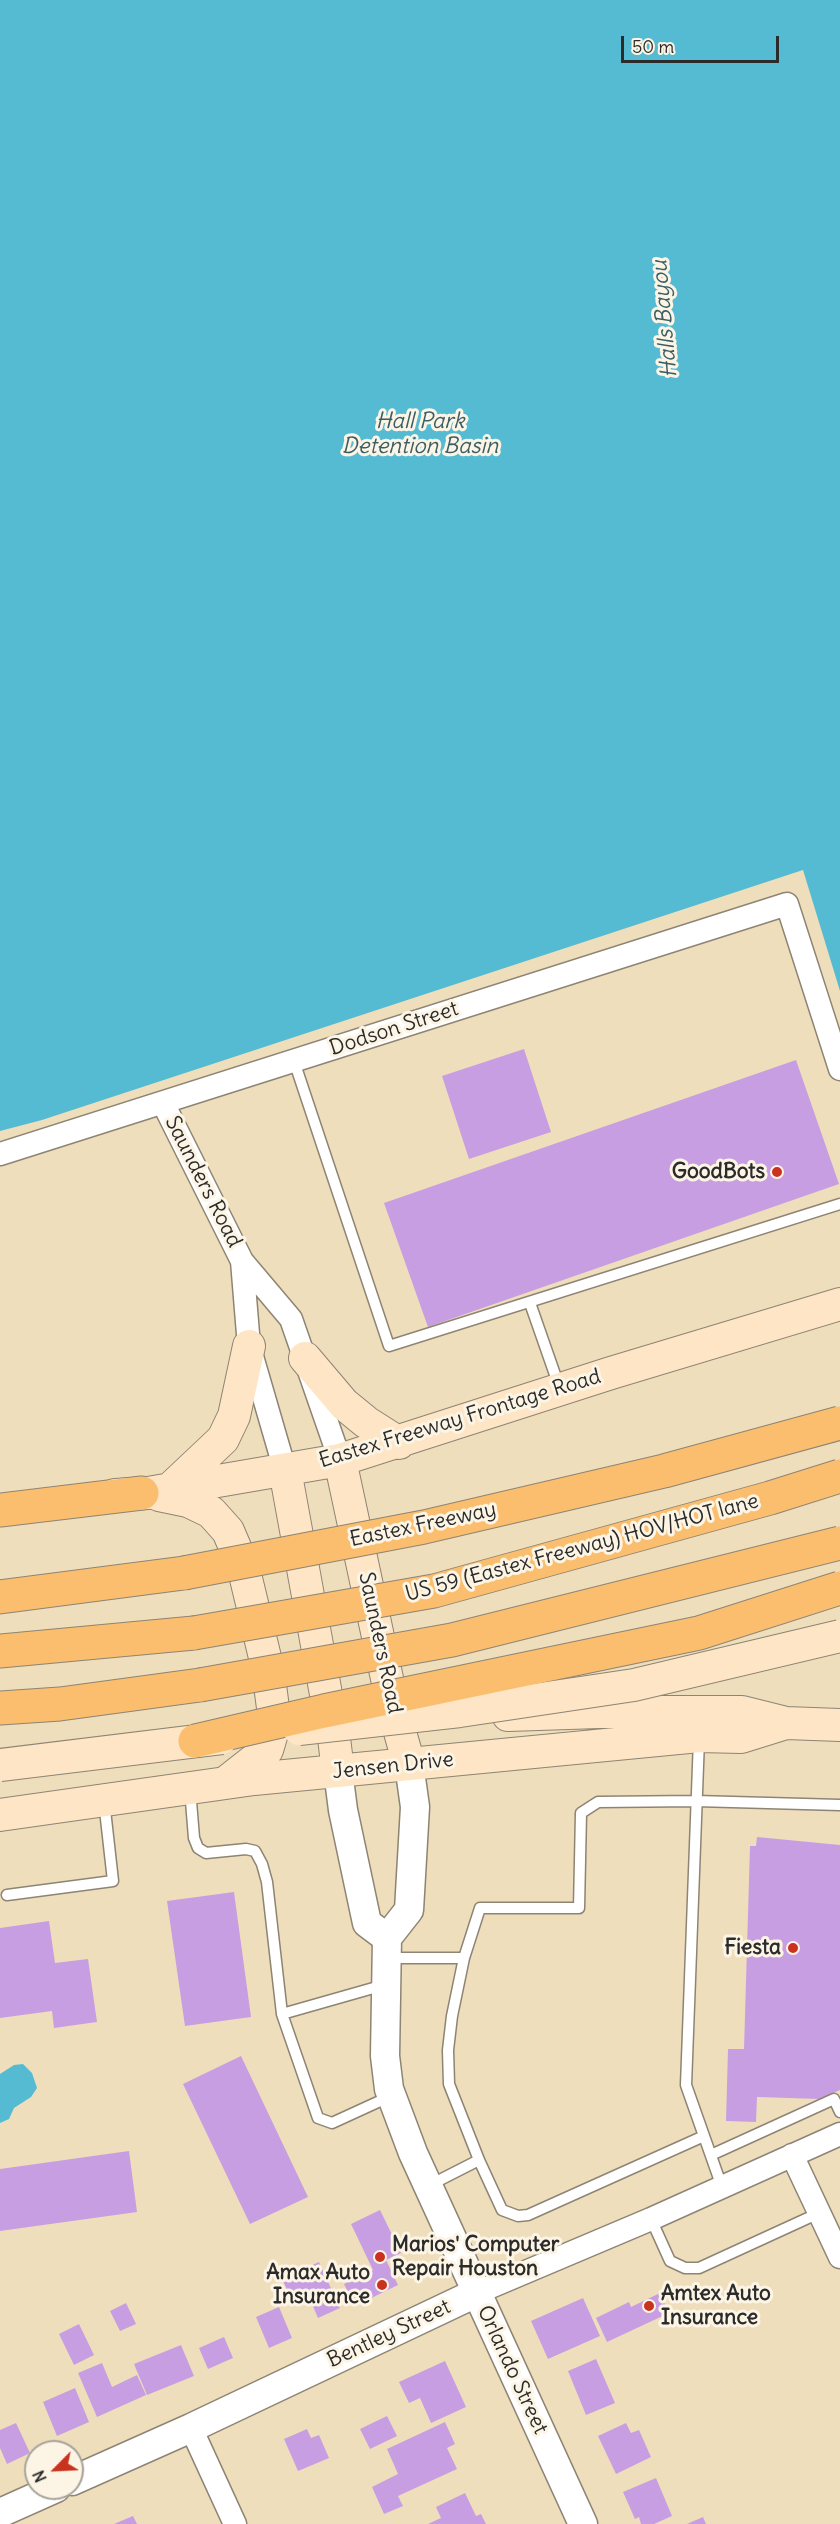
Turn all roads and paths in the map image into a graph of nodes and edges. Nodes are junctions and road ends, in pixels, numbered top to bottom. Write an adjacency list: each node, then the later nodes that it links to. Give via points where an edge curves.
1 (294, 1061): 2 (street, Dodson Street, via 787,904); 3 (street, Dodson Street); 7 (lane, via 389,1346)
2 (840, 1069)
3 (163, 1103): 4 (street, Dodson Street); 6 (street, Saunders Road)
4 (0, 1154)
5 (840, 1204): 7 (lane)
6 (242, 1261): 9 (street, Saunders Road); 10 (street, Saunders Road, via 291,1319)
7 (530, 1303): 11 (lane)
8 (840, 1304): 11 (main road, Eastex Freeway Frontage Road)
9 (249, 1346): 15 (street, Saunders Road); 17 (main road, via 234,1416 223,1439)
10 (304, 1358): 13 (main road, via 344,1404); 14 (street, Saunders Road)
11 (560, 1389): 13 (main road, Eastex Freeway Frontage Road)
12 (840, 1422): 22 (highway, Eastex Freeway, bridge, via 664,1471 436,1524 184,1573)
13 (399, 1443): 14 (main road, Eastex Freeway Frontage Road)
14 (340, 1460): 15 (main road, Eastex Freeway Frontage Road); 26 (main road, Saunders Road)
15 (285, 1470): 17 (main road, Eastex Freeway Frontage Road); 33 (main road, Saunders Road)
16 (840, 1476): 24 (highway, US 59 (Eastex Freeway) HOV/HOT lane, bridge, via 434,1591 194,1633)
17 (153, 1492): 18 (main road, Eastex Freeway Frontage Road); 19 (highway); 34 (main road, via 211,1512 228,1531 243,1566 268,1670 275,1723 267,1750)
18 (0, 1501)
19 (0, 1510)
20 (840, 1543): 25 (highway, bridge, via 452,1640 200,1685)
21 (840, 1588): 30 (highway, bridge, via 699,1633)
22 (0, 1597)
23 (840, 1636): 30 (main road, bridge, via 634,1685 460,1711)
24 (0, 1652)
25 (0, 1708)
26 (394, 1711): 27 (main road, Jensen Drive, via 457,1716 742,1712); 31 (main road, Saunders Road)
27 (786, 1723): 28 (main road, Jensen Drive); 29 (main road, Jensen Drive, via 741,1737)
28 (840, 1725)
29 (699, 1736): 31 (main road, Jensen Drive); 37 (lane)
30 (195, 1741): 32 (main road, bridge)
31 (409, 1764): 33 (main road, Jensen Drive); 42 (street, via 415,1807 409,1910)
32 (0, 1765)
33 (338, 1771): 34 (main road, Jensen Drive); 42 (street, via 367,1923)
34 (225, 1784): 35 (main road, Jensen Drive)
35 (190, 1788): 36 (main road, Jensen Drive); 43 (lane, via 198,1848 206,1853 255,1851 262,1864)
36 (104, 1801): 39 (main road, Jensen Drive); 40 (lane, via 112,1881)
37 (696, 1801): 38 (lane); 41 (lane, via 598,1802 581,1813 579,1908 480,1908); 48 (lane, via 686,2085)
38 (840, 1805)
39 (0, 1815)
40 (7, 1894)
41 (464, 1959): 42 (lane); 51 (lane, via 449,2038 449,2084)
42 (387, 1960): 43 (lane); 44 (street, Orlando Street, via 385,2055)
43 (282, 2014): 44 (lane, via 318,2118 332,2123)
44 (391, 2096): 52 (street, Orlando Street)
45 (837, 2097): 46 (lane); 49 (lane)
46 (840, 2112)
47 (840, 2134): 50 (street, Bentley Street)
48 (704, 2136): 49 (lane); 51 (lane, via 528,2215 502,2210)
49 (711, 2155): 53 (lane)
50 (792, 2155): 53 (street, Bentley Street); 54 (street)
51 (479, 2160): 52 (lane)
52 (428, 2186): 57 (street, Orlando Street)
53 (722, 2187): 55 (street, Bentley Street)
54 (819, 2213): 55 (lane, via 699,2268 685,2268 670,2260); 56 (street)
55 (651, 2219): 57 (street, Bentley Street)
56 (840, 2257)
57 (476, 2293): 58 (street, Bentley Street); 63 (street, Orlando Street)
58 (191, 2428): 59 (street, Bentley Street); 62 (street)
59 (84, 2476)
60 (29, 2500): 61 (street)
61 (0, 2513)
62 (235, 2524)
63 (583, 2524)

